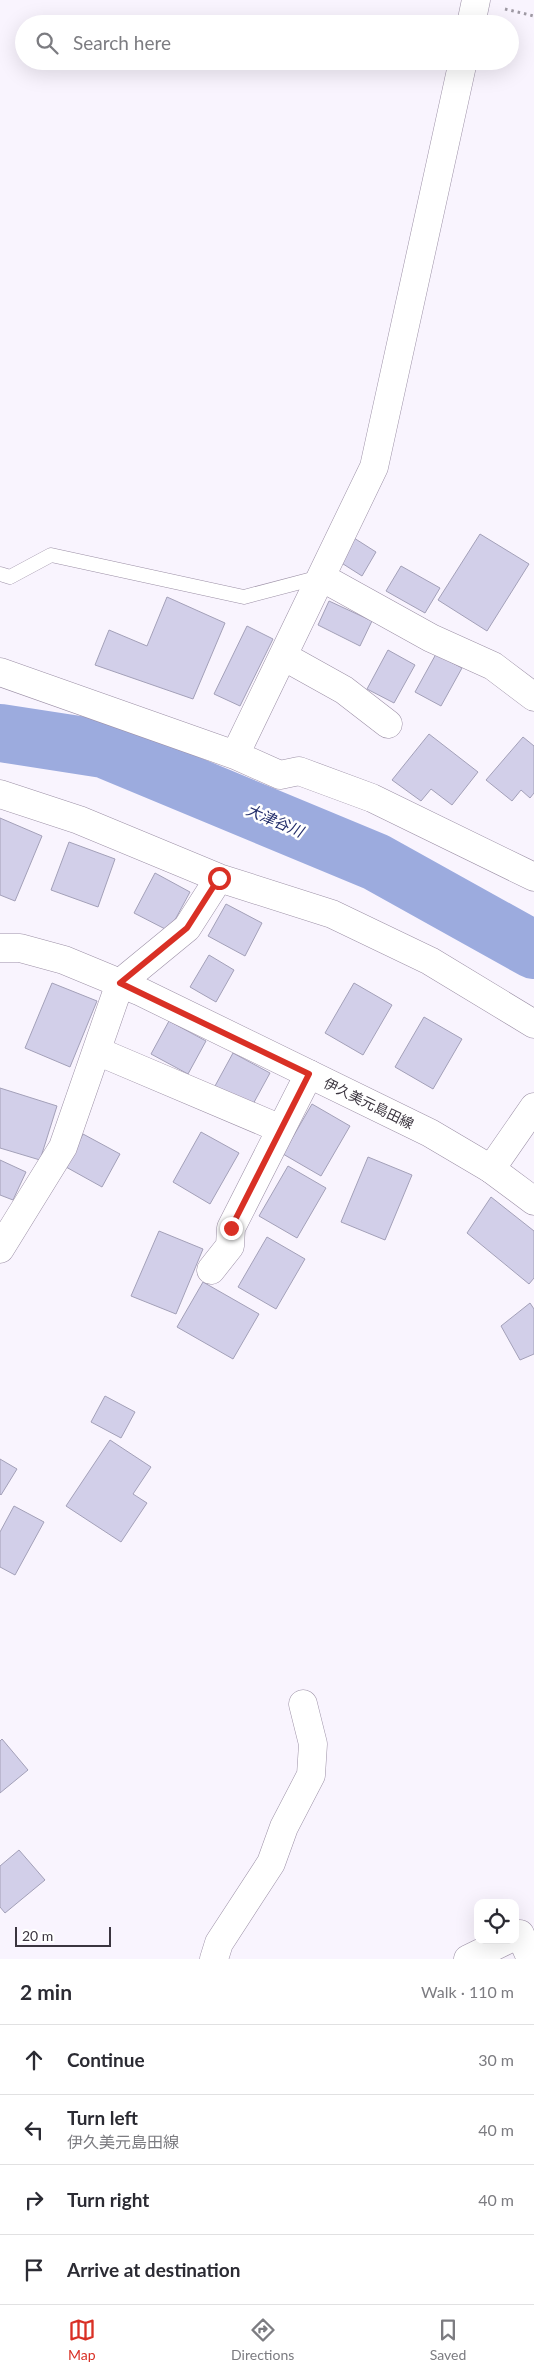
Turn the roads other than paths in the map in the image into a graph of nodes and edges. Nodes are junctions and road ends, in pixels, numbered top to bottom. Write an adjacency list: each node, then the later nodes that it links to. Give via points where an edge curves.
1 (476, 0): 2 (street)
2 (473, 15)
3 (461, 70): 5 (street, via 374,468)
4 (0, 574): 5 (lane, via 10,578 51,555 244,597)
5 (321, 577): 6 (street); 8 (street, via 430,638 493,666)
6 (283, 656): 9 (street, via 344,690); 10 (street)
7 (0, 672): 10 (street)
8 (534, 697)
9 (388, 724)
10 (235, 755): 12 (street, via 280,775 299,771 372,798)
11 (0, 794): 13 (street, via 79,820)
12 (534, 877)
13 (219, 878): 15 (street, via 187,928); 16 (street, via 332,914 430,961)
14 (0, 948): 15 (street, 伊久美元島田線, via 20,948 64,960)
15 (120, 983): 17 (street); 18 (street, 伊久美元島田線)
16 (534, 1024)
17 (96, 1051): 20 (street); 23 (street, via 63,1147)
18 (309, 1074): 20 (street); 21 (street, 伊久美元島田線, via 430,1133)
19 (534, 1108): 21 (street)
20 (281, 1129): 25 (street, via 231,1228 230,1246)
21 (491, 1169): 22 (street, 伊久美元島田線)
22 (534, 1201)
23 (9, 1211): 24 (street)
24 (0, 1249)
25 (211, 1270)
26 (303, 1704): 29 (street, via 312,1744 311,1775 284,1827 271,1863 219,1943)
27 (519, 1934): 31 (street)
28 (499, 1944): 30 (street)
29 (214, 1959)
30 (468, 1959)
31 (531, 1959)

